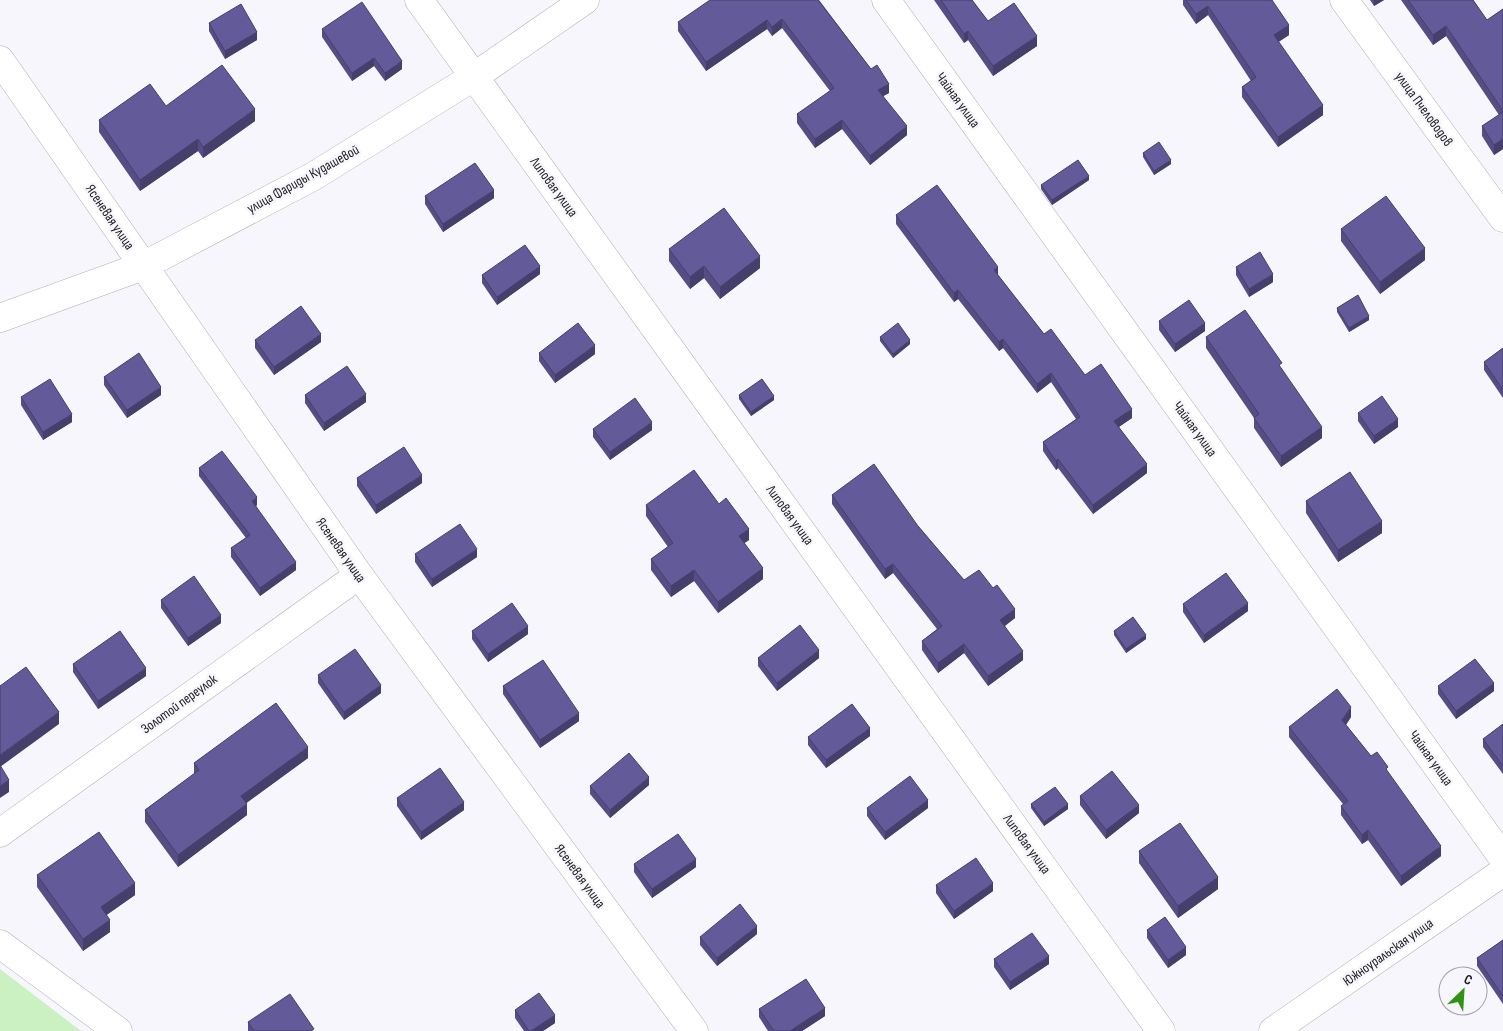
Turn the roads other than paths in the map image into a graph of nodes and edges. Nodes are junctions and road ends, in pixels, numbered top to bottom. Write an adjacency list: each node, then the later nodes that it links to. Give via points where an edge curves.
1 (419, 0): 6 (street, Липовая улица)
2 (585, 0): 6 (street, улица Фариды Кудашевой)
3 (886, 0): 12 (street, Чайная улица)
4 (1344, 0): 7 (street, улица Пчеловодов)
5 (0, 60): 8 (street, Ясеневая улица)
6 (474, 76): 8 (street, улица Фариды Кудашевой, via 314,176); 17 (street, Липовая улица)
7 (1503, 218)
8 (143, 266): 9 (street, улица Фариды Кудашевой); 10 (street, Ясеневая улица)
9 (0, 318)
10 (359, 575): 11 (street, Золотой переулок); 16 (street, Ясеневая улица)
11 (0, 833)
12 (1503, 858)
13 (1503, 872): 18 (street, Южноуральская улица)
14 (0, 944): 15 (street)
15 (118, 1031)
16 (694, 1031)
17 (1161, 1031)
18 (1273, 1031)

